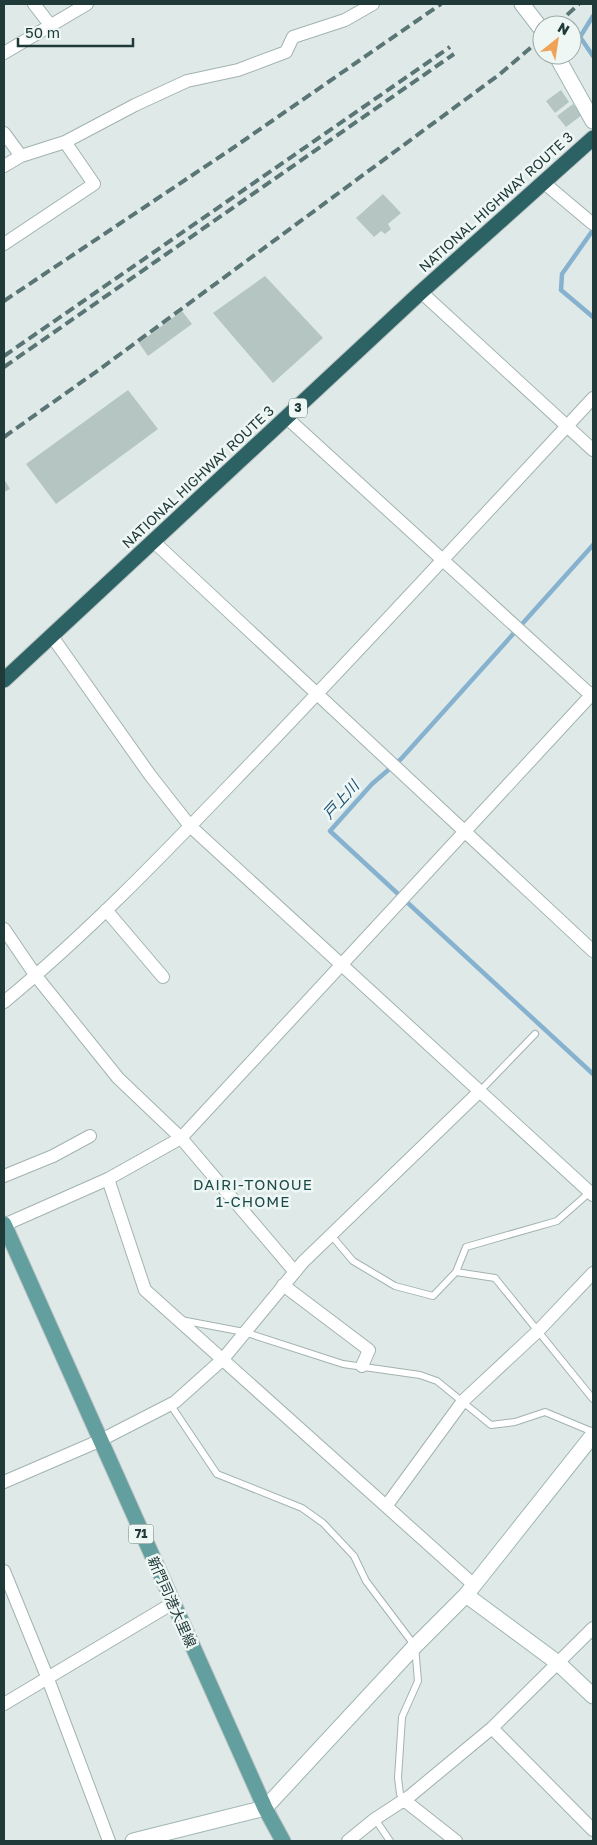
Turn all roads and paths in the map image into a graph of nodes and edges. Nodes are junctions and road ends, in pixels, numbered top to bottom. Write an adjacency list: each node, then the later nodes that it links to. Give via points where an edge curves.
1 (34, 4): 6 (street)
2 (87, 4): 6 (street)
3 (373, 4): 12 (street, via 345,20 293,37 286,52 238,70 187,81)
4 (522, 4): 5 (street)
5 (532, 17)
6 (51, 26): 7 (street)
7 (4, 53)
8 (562, 65): 9 (street)
9 (593, 121)
10 (4, 133): 13 (street)
11 (593, 138): 15 (highway, NATIONAL HIGHWAY ROUTE 3 / 3)
12 (65, 142): 13 (street); 17 (street, via 94,184)
13 (21, 156): 14 (street)
14 (4, 166)
15 (543, 182): 16 (street); 18 (highway, NATIONAL HIGHWAY ROUTE 3 / 3)
16 (593, 224)
17 (4, 244)
18 (421, 292): 20 (highway, NATIONAL HIGHWAY ROUTE 3 / 3); 21 (street)
19 (593, 398): 21 (street)
20 (287, 418): 23 (highway, NATIONAL HIGHWAY ROUTE 3 / 3); 24 (street)
21 (567, 426): 22 (street); 24 (street)
22 (593, 450)
23 (153, 541): 25 (highway, NATIONAL HIGHWAY ROUTE 3 / 3); 27 (street)
24 (443, 562): 27 (street); 28 (street)
25 (51, 635): 26 (highway, NATIONAL HIGHWAY ROUTE 3 / 3); 29 (street, via 150,776)
26 (4, 680)
27 (317, 694): 29 (street); 30 (street)
28 (593, 695): 30 (street)
29 (190, 826): 31 (street); 34 (street)
30 (466, 831): 33 (street); 34 (street)
31 (106, 910): 35 (street); 36 (street)
32 (4, 929): 35 (street)
33 (593, 951)
34 (340, 964): 39 (street); 41 (street)
35 (36, 976): 37 (street); 41 (street, via 118,1078)
36 (163, 977)
37 (4, 1002)
38 (535, 1034): 39 (lane)
39 (480, 1091): 44 (street); 46 (street)
40 (90, 1136): 42 (street, via 53,1156)
41 (181, 1138): 43 (street); 47 (street)
42 (4, 1176)
43 (108, 1179): 45 (street); 51 (street, via 145,1290)
44 (592, 1194): 48 (lane, via 557,1221 466,1247)
45 (4, 1225): 60 (main road, 新門司港大里線 / 71)
46 (331, 1235): 47 (street); 48 (lane, via 353,1261 395,1286 433,1296)
47 (295, 1272): 50 (street)
48 (456, 1272): 52 (lane, via 495,1278)
49 (593, 1273): 52 (street)
50 (283, 1285): 53 (street); 55 (street, via 369,1350)
51 (175, 1318): 53 (lane); 54 (street)
52 (538, 1330): 56 (lane); 57 (street)
53 (244, 1332): 54 (street); 55 (lane, via 344,1364)
54 (223, 1360): 58 (street); 62 (street)
55 (362, 1366): 57 (lane, via 420,1375 437,1381)
56 (593, 1399)
57 (463, 1401): 59 (lane, via 492,1425 545,1412); 62 (street)
58 (170, 1404): 60 (street); 67 (lane, via 217,1474 302,1508 322,1523 354,1556 366,1581)
59 (593, 1433): 64 (street)
60 (99, 1441): 61 (street); 65 (main road, 新門司港大里線 / 71)
61 (4, 1482)
62 (386, 1505): 64 (street)
63 (4, 1571): 69 (street)
64 (470, 1590): 67 (street); 68 (street)
65 (173, 1603): 69 (street); 74 (main road, 新門司港大里線 / 71)
66 (593, 1628): 68 (street)
67 (415, 1646): 73 (lane, via 418,1681 402,1717 398,1778); 74 (street)
68 (558, 1663): 70 (street); 72 (street)
69 (48, 1679): 71 (street); 77 (street)
70 (593, 1696)
71 (4, 1704)
72 (492, 1728): 73 (street); 76 (street)
73 (404, 1800): 75 (street); 82 (street)
74 (264, 1808): 78 (street); 79 (main road, 新門司港大里線 / 71)
75 (375, 1819): 80 (street); 81 (lane)
76 (593, 1830)
77 (109, 1841)
78 (133, 1841)
79 (283, 1841)
80 (348, 1841)
81 (390, 1841)
82 (456, 1841)

